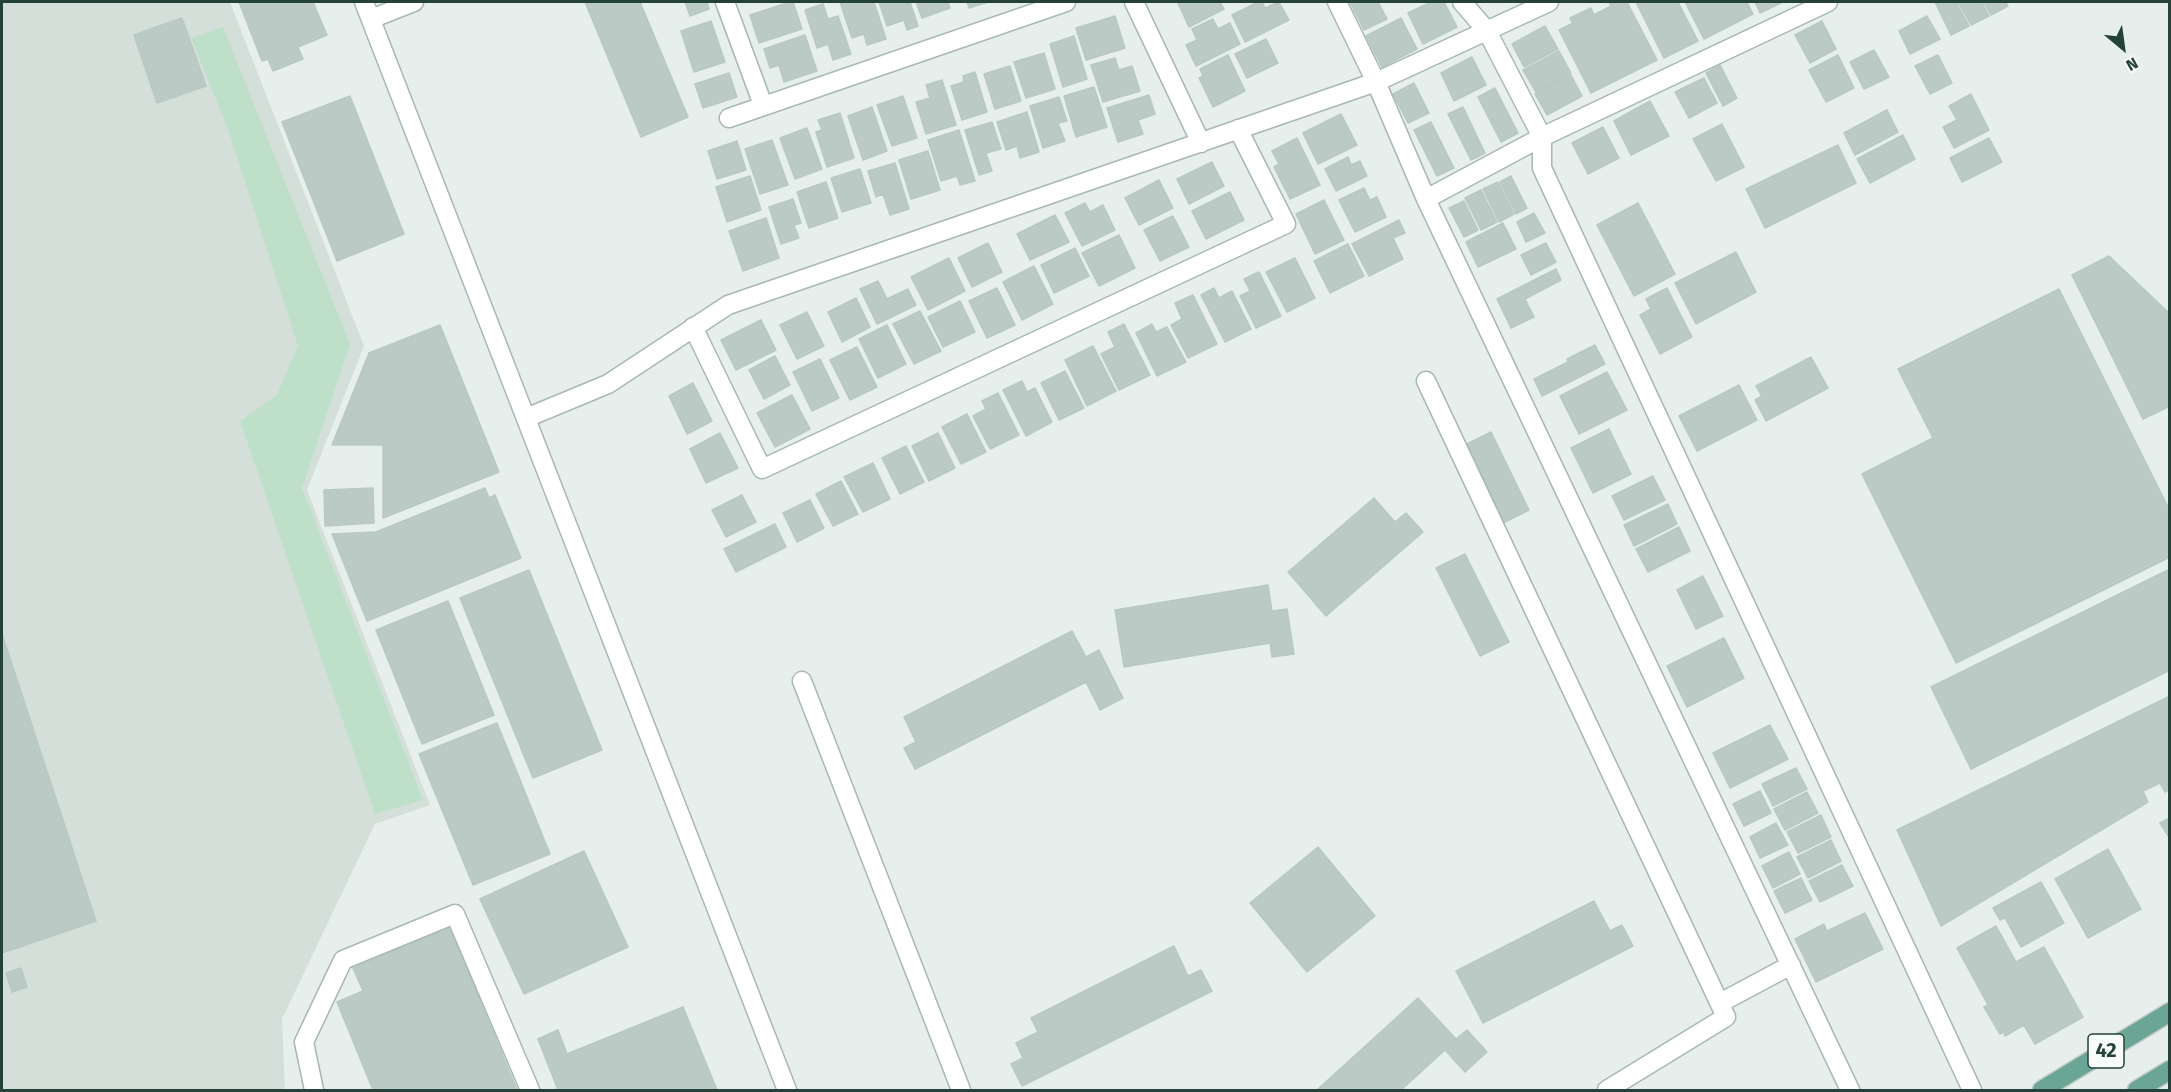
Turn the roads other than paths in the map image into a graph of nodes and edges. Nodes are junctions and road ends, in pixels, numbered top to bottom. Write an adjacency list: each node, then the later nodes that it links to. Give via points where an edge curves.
1 (364, 2): 10 (street)
2 (414, 2): 10 (street)
3 (725, 2): 13 (street)
4 (1066, 2): 13 (street)
5 (1134, 2): 17 (street)
6 (1338, 2): 12 (street)
7 (1462, 2): 11 (street)
8 (1549, 2): 11 (street)
9 (1828, 2): 16 (street)
10 (371, 19): 21 (street)
11 (1487, 31): 12 (street); 16 (street)
12 (1376, 82): 15 (street); 18 (street)
13 (763, 105): 14 (street)
14 (729, 118)
15 (1238, 129): 17 (street); 19 (street, via 1286,224 762,469)
16 (1542, 137): 18 (street); 33 (street, via 1542,168)
17 (1200, 143): 19 (street, via 728,305)
18 (1426, 199): 23 (street)
19 (693, 327): 21 (street, via 608,384)
20 (1425, 381): 24 (street)
21 (526, 418): 29 (street)
22 (802, 681): 30 (street)
23 (1791, 965): 24 (street); 32 (street)
24 (1720, 1003): 31 (street, via 1726,1017)
25 (2169, 1012): 34 (main road, 42)
26 (2169, 1070): 35 (main road, 42)
27 (315, 1090): 28 (street, via 304,1042 343,960 455,914)
28 (530, 1090)
29 (787, 1090)
30 (961, 1090)
31 (1607, 1090)
32 (1850, 1090)
33 (1972, 1090)
34 (2043, 1090)
35 (2137, 1090)

